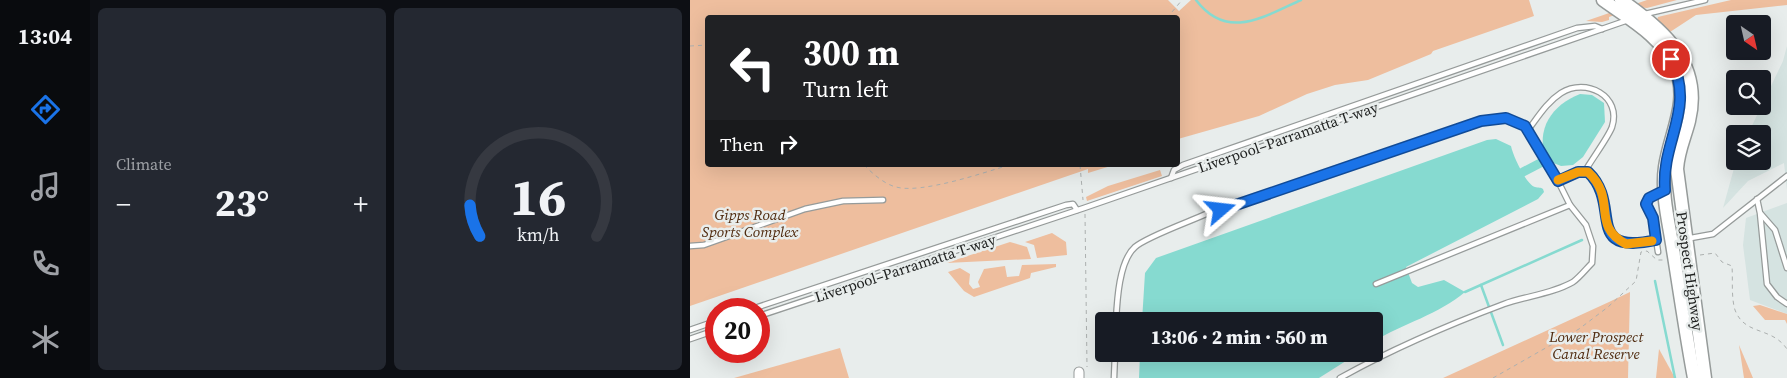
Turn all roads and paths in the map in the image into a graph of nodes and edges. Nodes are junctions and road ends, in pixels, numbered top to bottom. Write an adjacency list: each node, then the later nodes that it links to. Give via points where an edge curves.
1 (1603, 0): 5 (main road)
2 (1705, 0): 4 (lane, Liverpool–Parramatta T-way)
3 (1181, 1): 6 (path)
4 (1690, 2): 5 (lane, Liverpool–Parramatta T-way)
5 (1629, 11): 7 (lane, Liverpool–Parramatta T-way); 20 (main road, Prospect Highway, via 1662,46 1679,80 1679,118 1666,160); 29 (main road, Prospect Highway, via 1672,42 1689,82 1690,114 1676,169)
6 (1169, 15)
7 (1602, 29): 15 (lane, via 1595,26 1577,28); 18 (lane, Liverpool–Parramatta T-way)
8 (705, 45): 9 (path)
9 (690, 46)
10 (1528, 130): 16 (lane, via 1562,92 1589,87 1607,96 1614,109 1612,128); 19 (lane); 40 (lane, via 1506,118 1481,121 1206,214 1162,233 1135,247 1124,265)
11 (866, 167): 12 (path, via 894,187 912,188)
12 (1001, 167)
13 (1080, 167): 23 (path)
14 (1179, 167): 18 (lane)
15 (1180, 167)
16 (1584, 172): 19 (lane); 28 (lane, via 1595,179 1604,196 1606,224 1615,238 1626,244)
17 (1787, 176): 21 (lane)
18 (1171, 178): 25 (lane, Liverpool–Parramatta T-way)
19 (1558, 181): 24 (lane)
20 (1665, 190): 28 (lane, via 1649,198 1646,204 1653,218); 30 (main road, Prospect Highway)
21 (1757, 199): 27 (lane); 29 (lane, via 1713,234)
22 (883, 200): 31 (lane, via 843,201 805,209 704,245)
23 (1083, 203)
24 (1570, 205): 36 (lane); 49 (lane, via 1586,225 1593,246 1592,263 1573,282 1448,327 1378,356)
25 (1077, 210): 37 (lane, via 1073,204 1066,205); 39 (lane, Liverpool–Parramatta T-way)
26 (1085, 213): 47 (path)
27 (1760, 213): 35 (lane, via 1775,230); 38 (lane, via 1768,284)
28 (1656, 240): 32 (lane)
29 (1686, 240): 30 (lane); 52 (main road, Prospect Highway)
30 (1672, 241): 51 (main road, Prospect Highway)
31 (690, 246)
32 (1658, 252)
33 (1700, 255): 45 (path, via 1715,253 1722,262 1732,266 1734,304 1739,316 1750,328 1772,334)
34 (1666, 260): 50 (path, via 1656,260 1647,251 1641,252 1636,282 1615,302 1580,329)
35 (1787, 268)
36 (1376, 284)
37 (770, 303)
38 (1787, 304)
39 (770, 312)
40 (1117, 312)
41 (705, 325): 42 (lane)
42 (690, 330)
43 (705, 334): 44 (lane)
44 (690, 339)
45 (1787, 349)
46 (1115, 362): 48 (lane)
47 (1082, 373)
48 (1114, 378)
49 (1340, 378)
50 (1493, 378)
51 (1694, 378)
52 (1705, 378)

